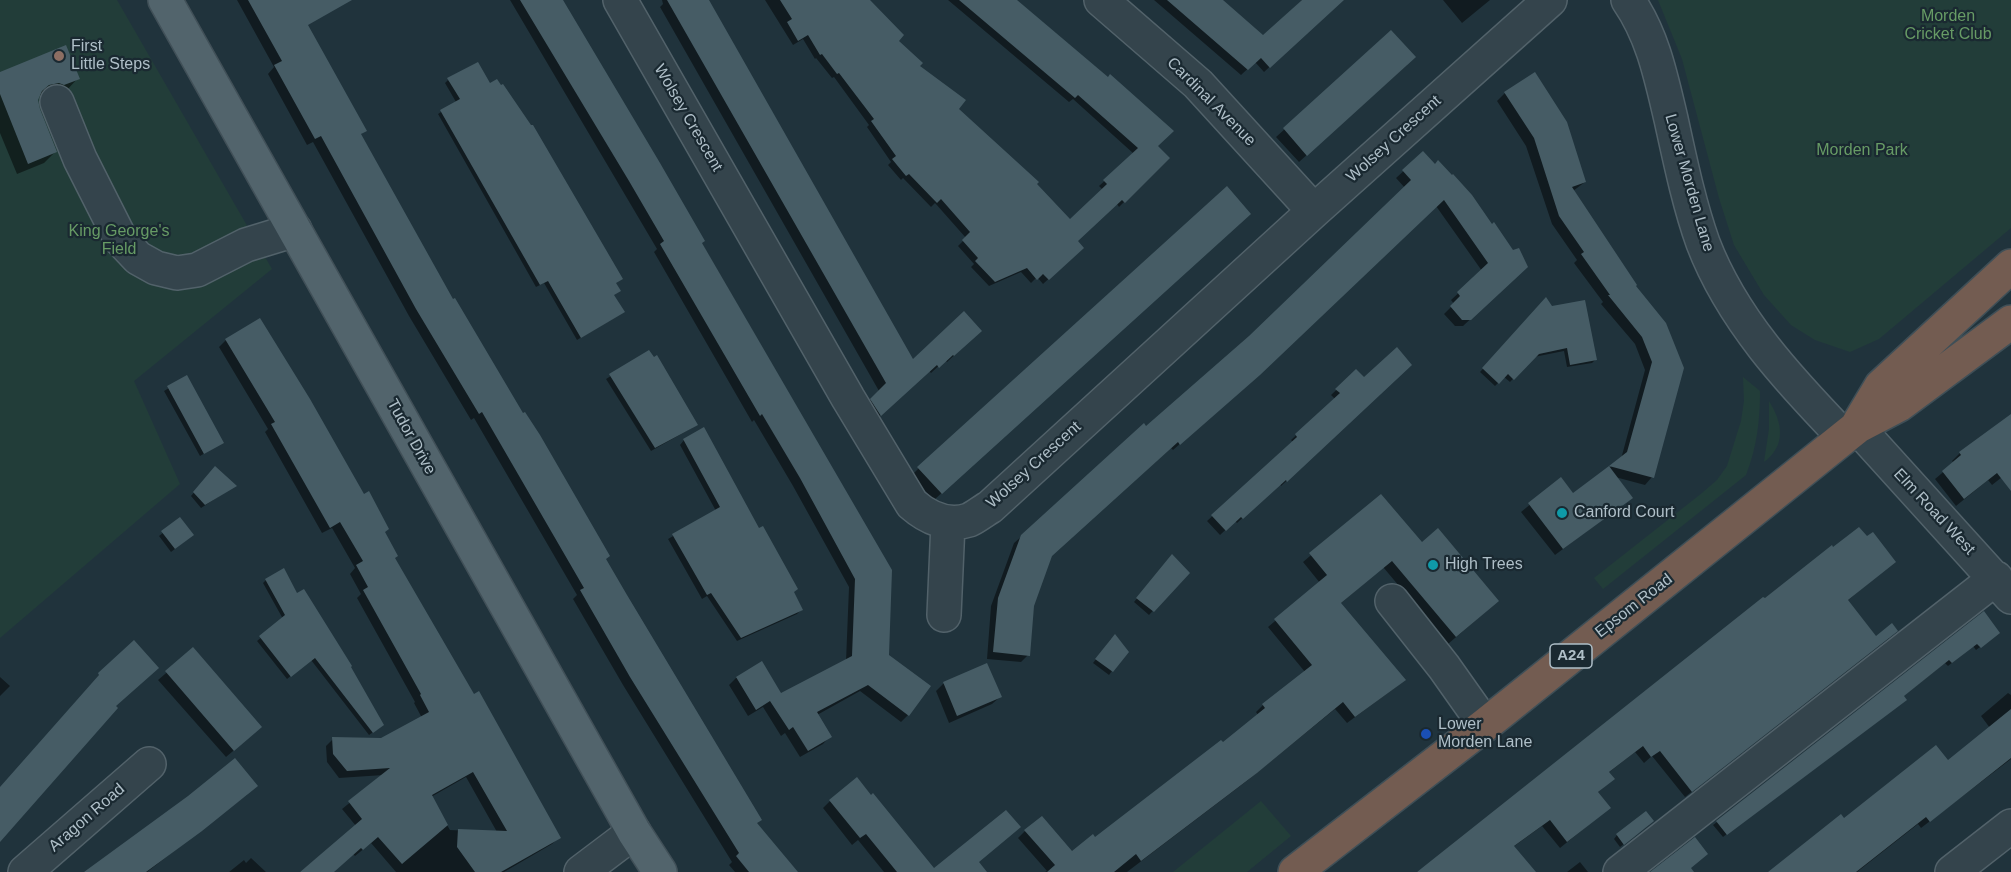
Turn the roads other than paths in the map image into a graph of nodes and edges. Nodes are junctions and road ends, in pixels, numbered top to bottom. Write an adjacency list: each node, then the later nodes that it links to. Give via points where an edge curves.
1 (165, 0): 8 (main road, Tudor Drive)
2 (620, 0): 12 (street, Wolsey Crescent, via 912,504 926,516)
3 (1101, 0): 7 (street, Cardinal Avenue, via 1198,84)
4 (1550, 0): 7 (street, Wolsey Crescent)
5 (1628, 0): 11 (street, Lower Morden Lane, via 1647,33 1694,213 1719,279 1783,371)
6 (57, 102): 8 (street, via 80,159 121,240 138,258 156,268 177,273 197,270 246,245)
7 (1314, 211): 12 (street, Wolsey Crescent, via 990,507 970,520)
8 (295, 230): 19 (main road, Tudor Drive)
9 (2011, 266): 11 (highway, Epsom Road / A24, via 1881,386)
10 (2011, 322): 11 (highway, Epsom Road / A24, via 1899,405)
11 (1851, 432): 13 (street, Elm Road West); 16 (highway, Epsom Road / A24)
12 (948, 523): 15 (street)
13 (2003, 588): 24 (street)
14 (1392, 601): 16 (street)
15 (944, 615)
16 (1485, 725): 23 (highway, Epsom Road / A24)
17 (149, 764): 21 (street, Aragon Road)
18 (2011, 826): 25 (street)
19 (634, 832): 20 (street); 22 (main road, Tudor Drive)
20 (590, 869)
21 (25, 872)
22 (660, 872)
23 (1295, 872)
24 (1620, 872)
25 (1952, 872)

